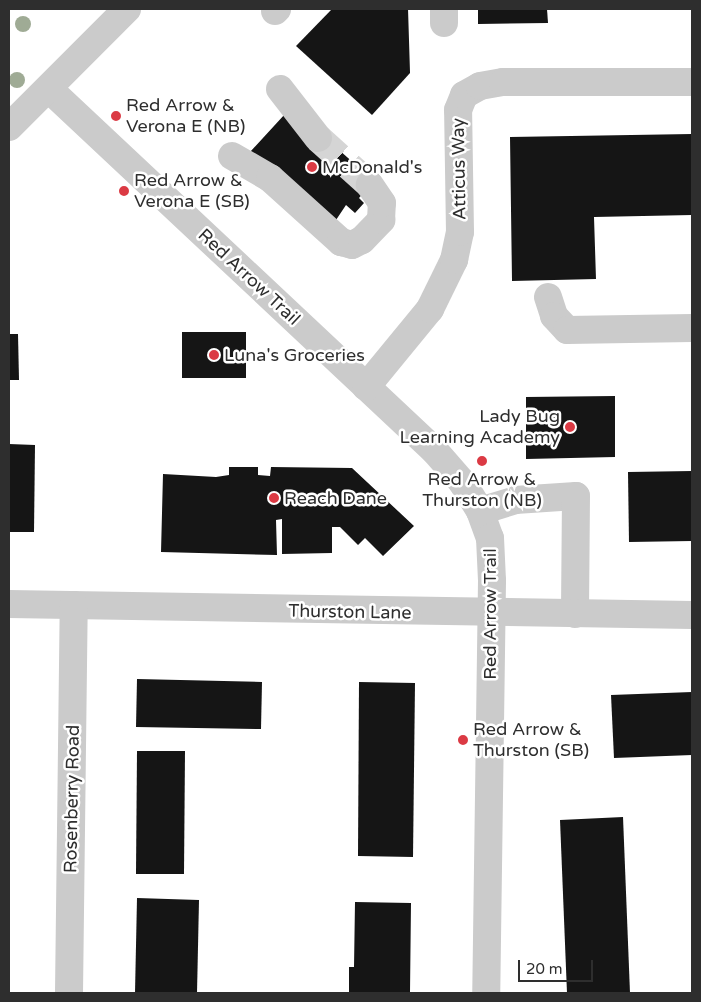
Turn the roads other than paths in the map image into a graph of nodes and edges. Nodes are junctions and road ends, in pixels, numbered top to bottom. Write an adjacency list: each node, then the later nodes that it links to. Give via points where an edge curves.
1 (127, 9): 3 (street)
2 (692, 82): 11 (street, Atticus Way, via 503,82 480,86 464,96 458,110 460,232 454,260 430,309)
3 (49, 88): 5 (street); 11 (street, Red Arrow Trail)
4 (280, 89): 6 (street)
5 (9, 127)
6 (318, 138)
7 (232, 156): 8 (street, via 270,178 346,244 362,240 381,220 382,203)
8 (370, 185)
9 (548, 297): 10 (street, via 554,316 567,330)
10 (692, 328)
11 (366, 387): 12 (street, Red Arrow Trail, via 434,450)
12 (480, 511): 15 (street, Red Arrow Trail, via 490,538); 16 (street, via 515,500 576,496)
13 (9, 604): 14 (street, Thurston Lane)
14 (74, 604): 15 (street, Thurston Lane); 18 (street, Rosenberry Road)
15 (492, 612): 16 (street, Thurston Lane); 19 (street, Red Arrow Trail)
16 (575, 614): 17 (street, Thurston Lane)
17 (692, 615)
18 (69, 993)
19 (486, 993)

